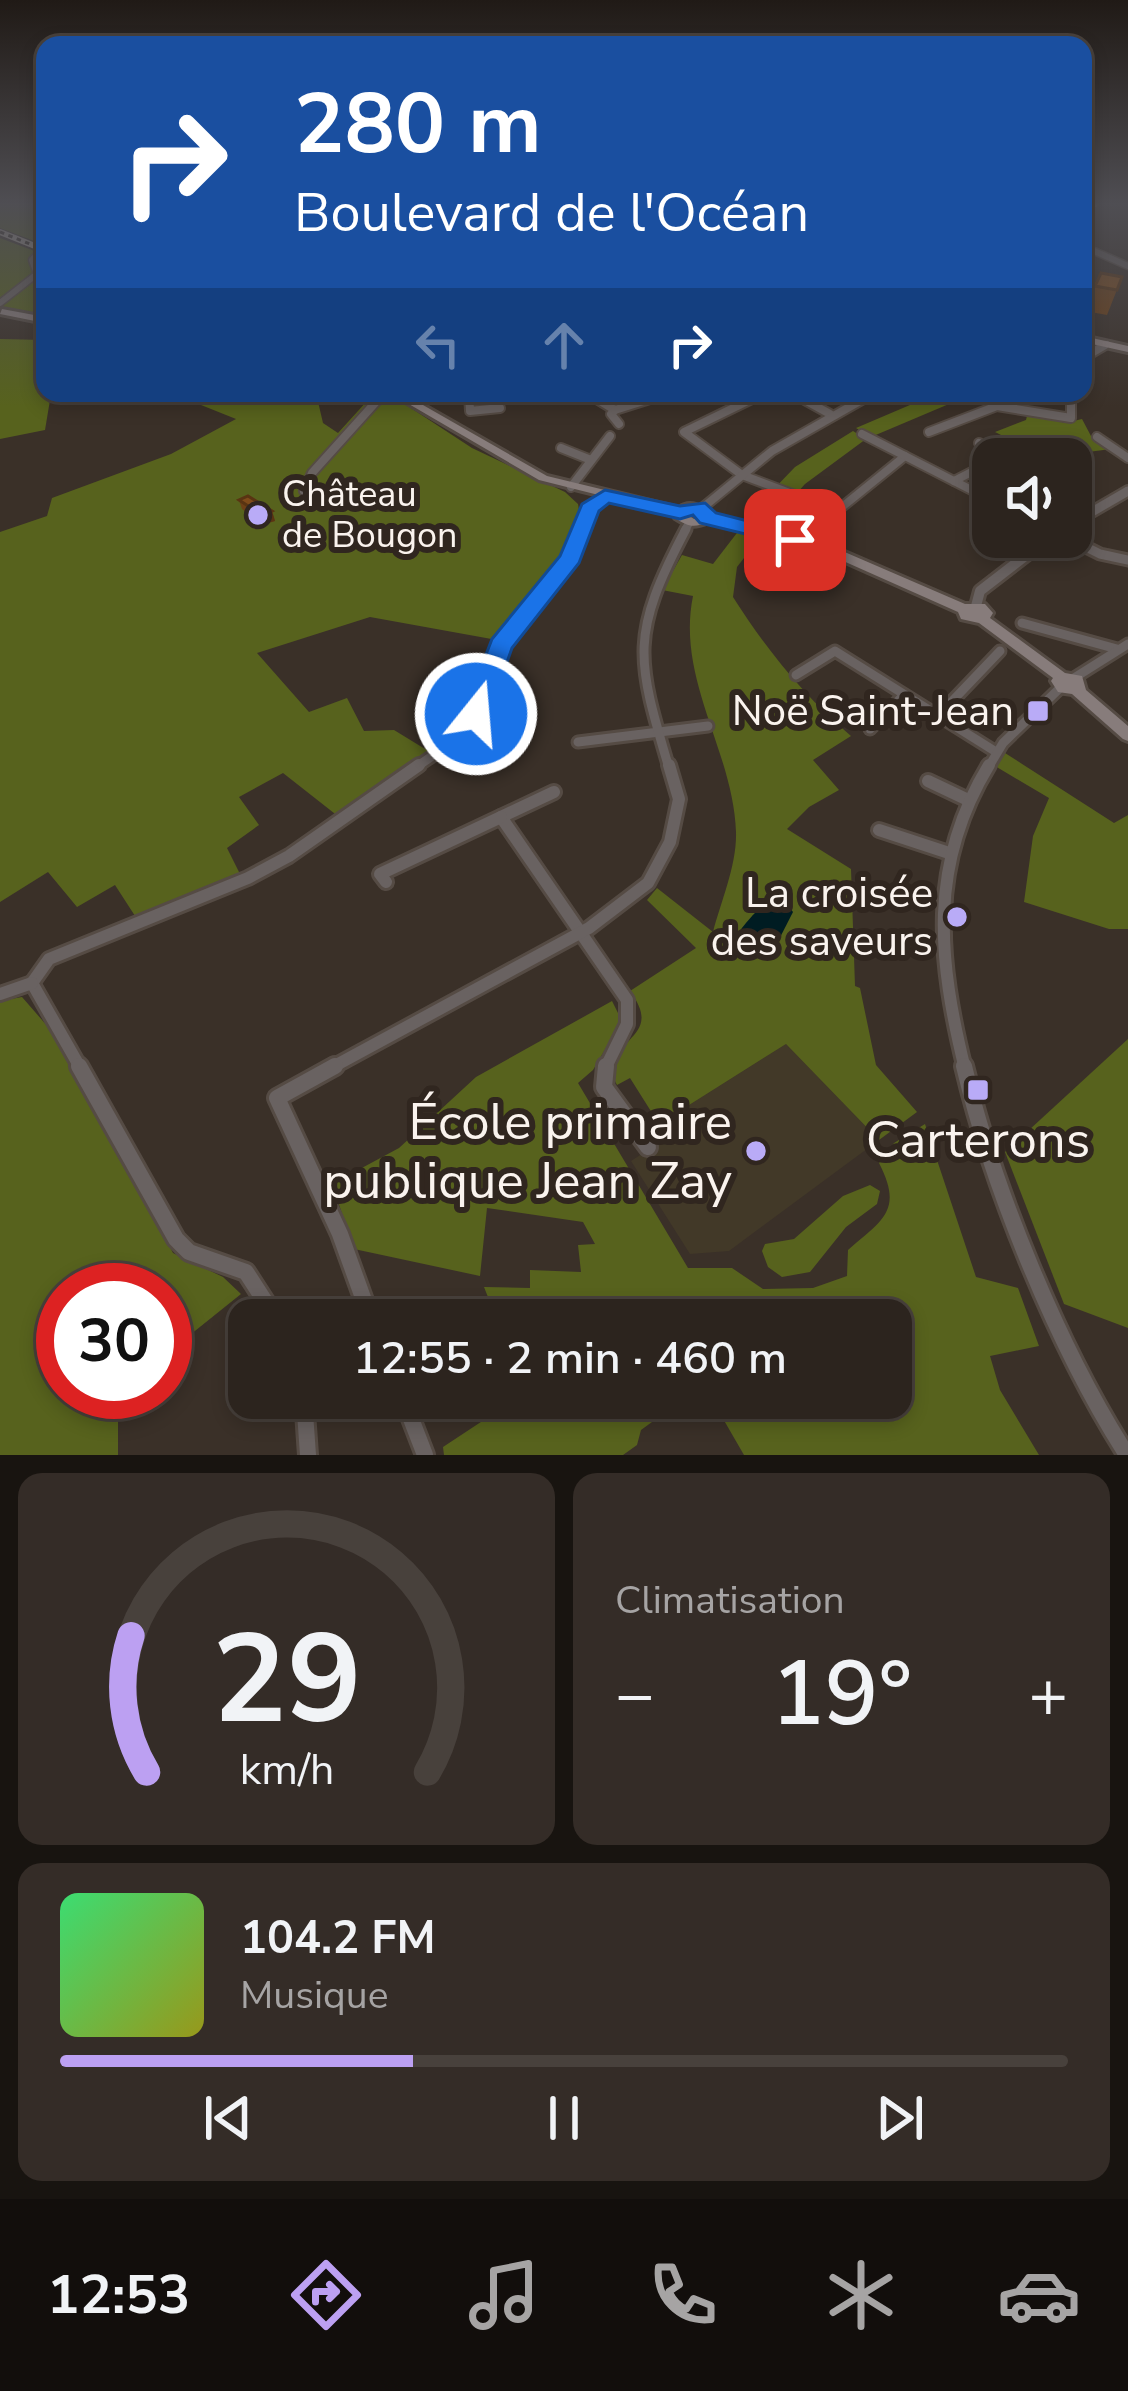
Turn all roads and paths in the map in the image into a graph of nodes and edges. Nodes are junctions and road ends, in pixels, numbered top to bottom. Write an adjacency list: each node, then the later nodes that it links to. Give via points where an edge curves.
1 (36, 275): 2 (street)
2 (0, 310): 3 (main road)
3 (36, 318)
4 (1092, 341): 5 (main road)
5 (1107, 344): 6 (main road); 7 (street)
6 (1128, 349)
7 (1092, 353)
8 (376, 402): 36 (street, via 311,472)
9 (409, 402): 21 (main road)
10 (470, 402): 19 (street)
11 (602, 402): 18 (street)
12 (640, 402): 18 (street)
13 (746, 402): 32 (street, via 684,432)
14 (808, 402): 20 (street)
15 (855, 402): 20 (street)
16 (1071, 402): 23 (street, via 1071,418 997,406)
17 (500, 408): 19 (street)
18 (615, 410): 22 (street)
19 (470, 411): 21 (street)
20 (830, 414): 32 (street)
21 (445, 423): 34 (main road, via 522,469)
22 (619, 424)
23 (928, 432)
24 (862, 434): 28 (street)
25 (610, 436): 30 (street)
26 (1097, 437): 29 (street)
27 (561, 448): 30 (street)
28 (905, 456): 32 (street, via 837,511); 33 (street)
29 (1128, 458)
30 (591, 460): 34 (street)
31 (972, 471): 33 (street)
32 (742, 475): 41 (street)
33 (953, 481): 35 (street)
34 (577, 489): 38 (main road); 39 (street)
35 (972, 490)
36 (304, 491)
37 (1128, 491): 40 (street)
38 (605, 496): 39 (street); 42 (main road)
39 (589, 508): 68 (street, via 571,558 511,627 476,714 454,740 312,844 49,959)
40 (1092, 512)
41 (705, 513): 42 (main road); 46 (main road, via 836,553)
42 (685, 518): 56 (street, via 641,649)
43 (1092, 550): 45 (street)
44 (1023, 558): 46 (street, via 980,592)
45 (1128, 560)
46 (974, 612): 51 (main road)
47 (1022, 623): 48 (street)
48 (1122, 646): 51 (street)
49 (1000, 651): 53 (street)
50 (796, 675): 52 (street, via 835,651)
51 (1068, 683): 57 (main road); 59 (street)
52 (903, 696): 53 (street); 55 (street)
53 (938, 717): 59 (street)
54 (708, 726): 56 (street)
55 (870, 729)
56 (661, 732): 58 (street); 67 (street, via 680,799 662,862 636,896)
57 (1128, 735)
58 (578, 742)
59 (993, 750): 62 (street)
60 (928, 781): 62 (street)
61 (554, 792): 63 (street)
62 (966, 799): 65 (street)
63 (501, 817): 66 (street, via 380,874); 67 (street)
64 (879, 830): 65 (street)
65 (949, 853): 77 (street, via 942,942 965,1078 1049,1307)
66 (386, 882)
67 (580, 933): 70 (street, via 629,1007 626,1036 602,1070 604,1087); 72 (street, via 277,1098)
68 (32, 983): 69 (street); 71 (street, via 176,1239 189,1252 247,1272)
69 (0, 994)
70 (648, 1147)
71 (264, 1299)
72 (363, 1299)
73 (305, 1419): 75 (street)
74 (411, 1419): 76 (street)
75 (308, 1455)
76 (425, 1455)
77 (1127, 1455)

